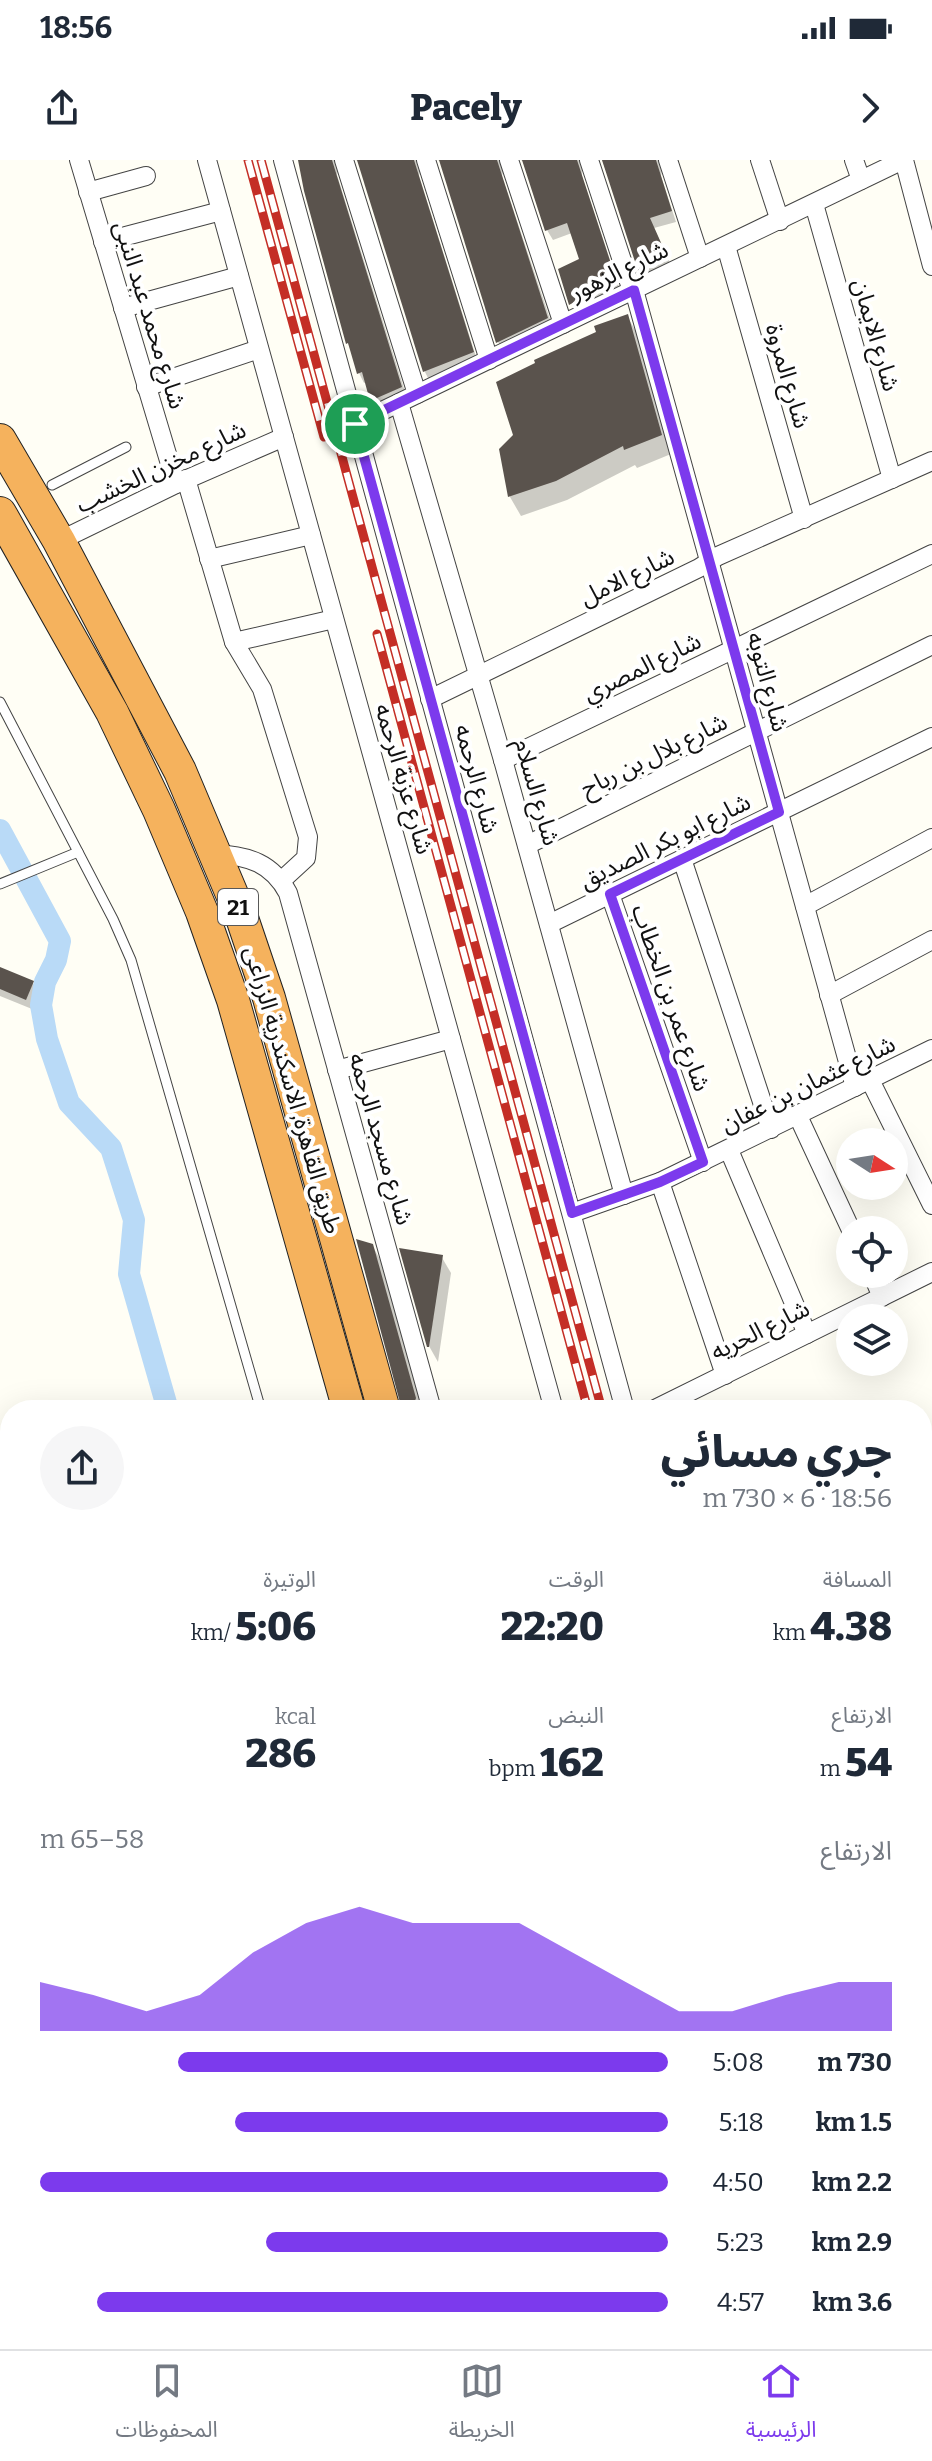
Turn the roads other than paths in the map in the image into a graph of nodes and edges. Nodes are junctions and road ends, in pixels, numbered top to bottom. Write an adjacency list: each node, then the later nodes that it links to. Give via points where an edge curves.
1 (79, 160): 14 (street, شارع محمد عبد النبى)
2 (207, 160): 16 (street, شارع عزبة الرحمه)
3 (283, 160): 31 (street, شارع الرحمه)
4 (344, 160): 29 (street)
5 (426, 160): 27 (street)
6 (509, 160): 25 (street)
7 (589, 160): 23 (street, شارع التوبه)
8 (668, 160): 20 (street)
9 (760, 160): 17 (street)
10 (854, 160): 13 (street)
11 (903, 160): 13 (street, شارع الزهور); 21 (street)
12 (146, 176): 14 (street)
13 (861, 180): 15 (street, شارع الزهور)
14 (88, 192): 18 (street, شارع محمد عبد النبى)
15 (814, 204): 17 (street, شارع الزهور); 36 (street, شارع الايمان)
16 (221, 211): 18 (street); 22 (street, شارع عزبة الرحمه)
17 (780, 221): 19 (street, شارع الزهور)
18 (103, 242): 24 (street, شارع محمد عبد النبى)
19 (726, 246): 20 (street, شارع الزهور); 40 (street, شارع المروة)
20 (700, 258): 23 (street, شارع الزهور)
21 (932, 266)
22 (239, 276): 24 (street); 26 (street, شارع عزبة الرحمه)
23 (633, 291): 25 (street, شارع الزهور); 45 (street, شارع التوبه)
24 (123, 308): 28 (street, شارع محمد عبد النبى)
25 (563, 324): 27 (street, شارع الزهور)
26 (259, 349): 28 (street); 32 (street, شارع عزبة الرحمه)
27 (489, 360): 29 (street, شارع الزهور)
28 (146, 387): 37 (street, شارع محمد عبد النبى)
29 (417, 394): 30 (street, شارع الزهور)
30 (399, 403): 31 (street, شارع الزهور); 50 (street, شارع السلام)
31 (355, 424): 51 (street, شارع الرحمه)
32 (284, 437): 37 (street, شارع مخزن الخشب); 41 (street, شارع عزبة الرحمه)
33 (0, 440): 42 (highway, طريق القاهرة, الاسكندرية الزراعى / 21)
34 (126, 447): 38 (lane)
35 (932, 461): 36 (street, شارع الامل)
36 (892, 479): 40 (street, شارع الامل)
37 (181, 481): 42 (street, شارع مخزن الخشب); 44 (street)
38 (52, 485)
39 (0, 513): 88 (highway, طريق القاهرة, الاسكندرية الزراعى / 21, via 112,712 202,912 233,1000)
40 (804, 519): 45 (street, شارع الامل)
41 (311, 535): 44 (street); 46 (street, شارع عزبة الرحمه)
42 (59, 541): 60 (highway, طريق القاهرة, الاسكندرية الزراعى / 21, via 180,771)
43 (932, 554): 49 (street, شارع المصري)
44 (209, 559): 47 (street)
45 (710, 561): 49 (street, شارع التوبه); 50 (street, شارع الامل)
46 (334, 619): 47 (street); 69 (street, شارع عزبة الرحمه)
47 (234, 642): 62 (street, via 262,689 310,844 306,858)
48 (932, 645): 53 (street, شارع بلال بن رباح)
49 (734, 649): 53 (street, شارع التوبه); 55 (street, شارع المصري)
50 (479, 675): 51 (street, شارع الامل); 55 (street, شارع السلام)
51 (430, 699): 80 (street, شارع الرحمه)
52 (0, 702): 59 (lane)
53 (756, 732): 56 (street, شارع التوبه); 58 (street, شارع بلال بن رباح)
54 (932, 737): 56 (street, شارع ابو بكر الصديق)
55 (503, 760): 58 (street, شارع السلام)
56 (779, 812): 61 (street, شارع ابو بكر الصديق); 65 (street, شارع التوبه)
57 (932, 838): 65 (street)
58 (527, 845): 66 (street, شارع السلام)
59 (78, 852): 63 (lane); 87 (lane, via 131,960)
60 (216, 854): 62 (street, via 249,858); 89 (highway, طريق القاهرة, الاسكندرية الزراعى / 21, via 269,998)
61 (682, 859): 64 (street, شارع ابو بكر الصديق); 74 (street)
62 (281, 881): 71 (street, شارع مسجد الرحمه)
63 (0, 884)
64 (610, 894): 66 (street, شارع ابو بكر الصديق); 76 (street, شارع عمر بن الخطاب)
65 (805, 906): 68 (street, شارع التوبه)
66 (549, 924): 78 (street, شارع السلام)
67 (932, 940): 68 (street)
68 (829, 995): 72 (street, شارع التوبه)
69 (451, 1039): 71 (street); 91 (street, شارع عزبة الرحمه)
70 (932, 1049): 72 (street, شارع عثمان بن عفان)
71 (337, 1070): 90 (street, شارع مسجد الرحمه)
72 (862, 1084): 73 (street, شارع عثمان بن عفان); 79 (street, شارع التوبه)
73 (798, 1116): 74 (street, شارع عثمان بن عفان); 81 (street)
74 (771, 1129): 75 (street, شارع عثمان بن عفان)
75 (729, 1150): 76 (street, شارع عثمان بن عفان); 85 (street)
76 (703, 1162): 77 (street, شارع عثمان بن عفان)
77 (660, 1182): 78 (street, شارع عثمان بن عفان); 86 (street)
78 (624, 1195): 80 (street, شارع عثمان بن عفان)
79 (932, 1205)
80 (572, 1213): 92 (street, شارع الرحمه)
81 (844, 1216)
82 (932, 1272): 84 (street, شارع الحريه)
83 (878, 1288): 84 (street)
84 (882, 1297): 85 (street, شارع الحريه)
85 (807, 1334): 86 (street, شارع الحريه)
86 (725, 1375): 93 (street, شارع الحريه)
87 (258, 1400)
88 (346, 1400)
89 (381, 1400)
90 (429, 1400)
91 (551, 1400)
92 (622, 1400)
93 (674, 1400)

